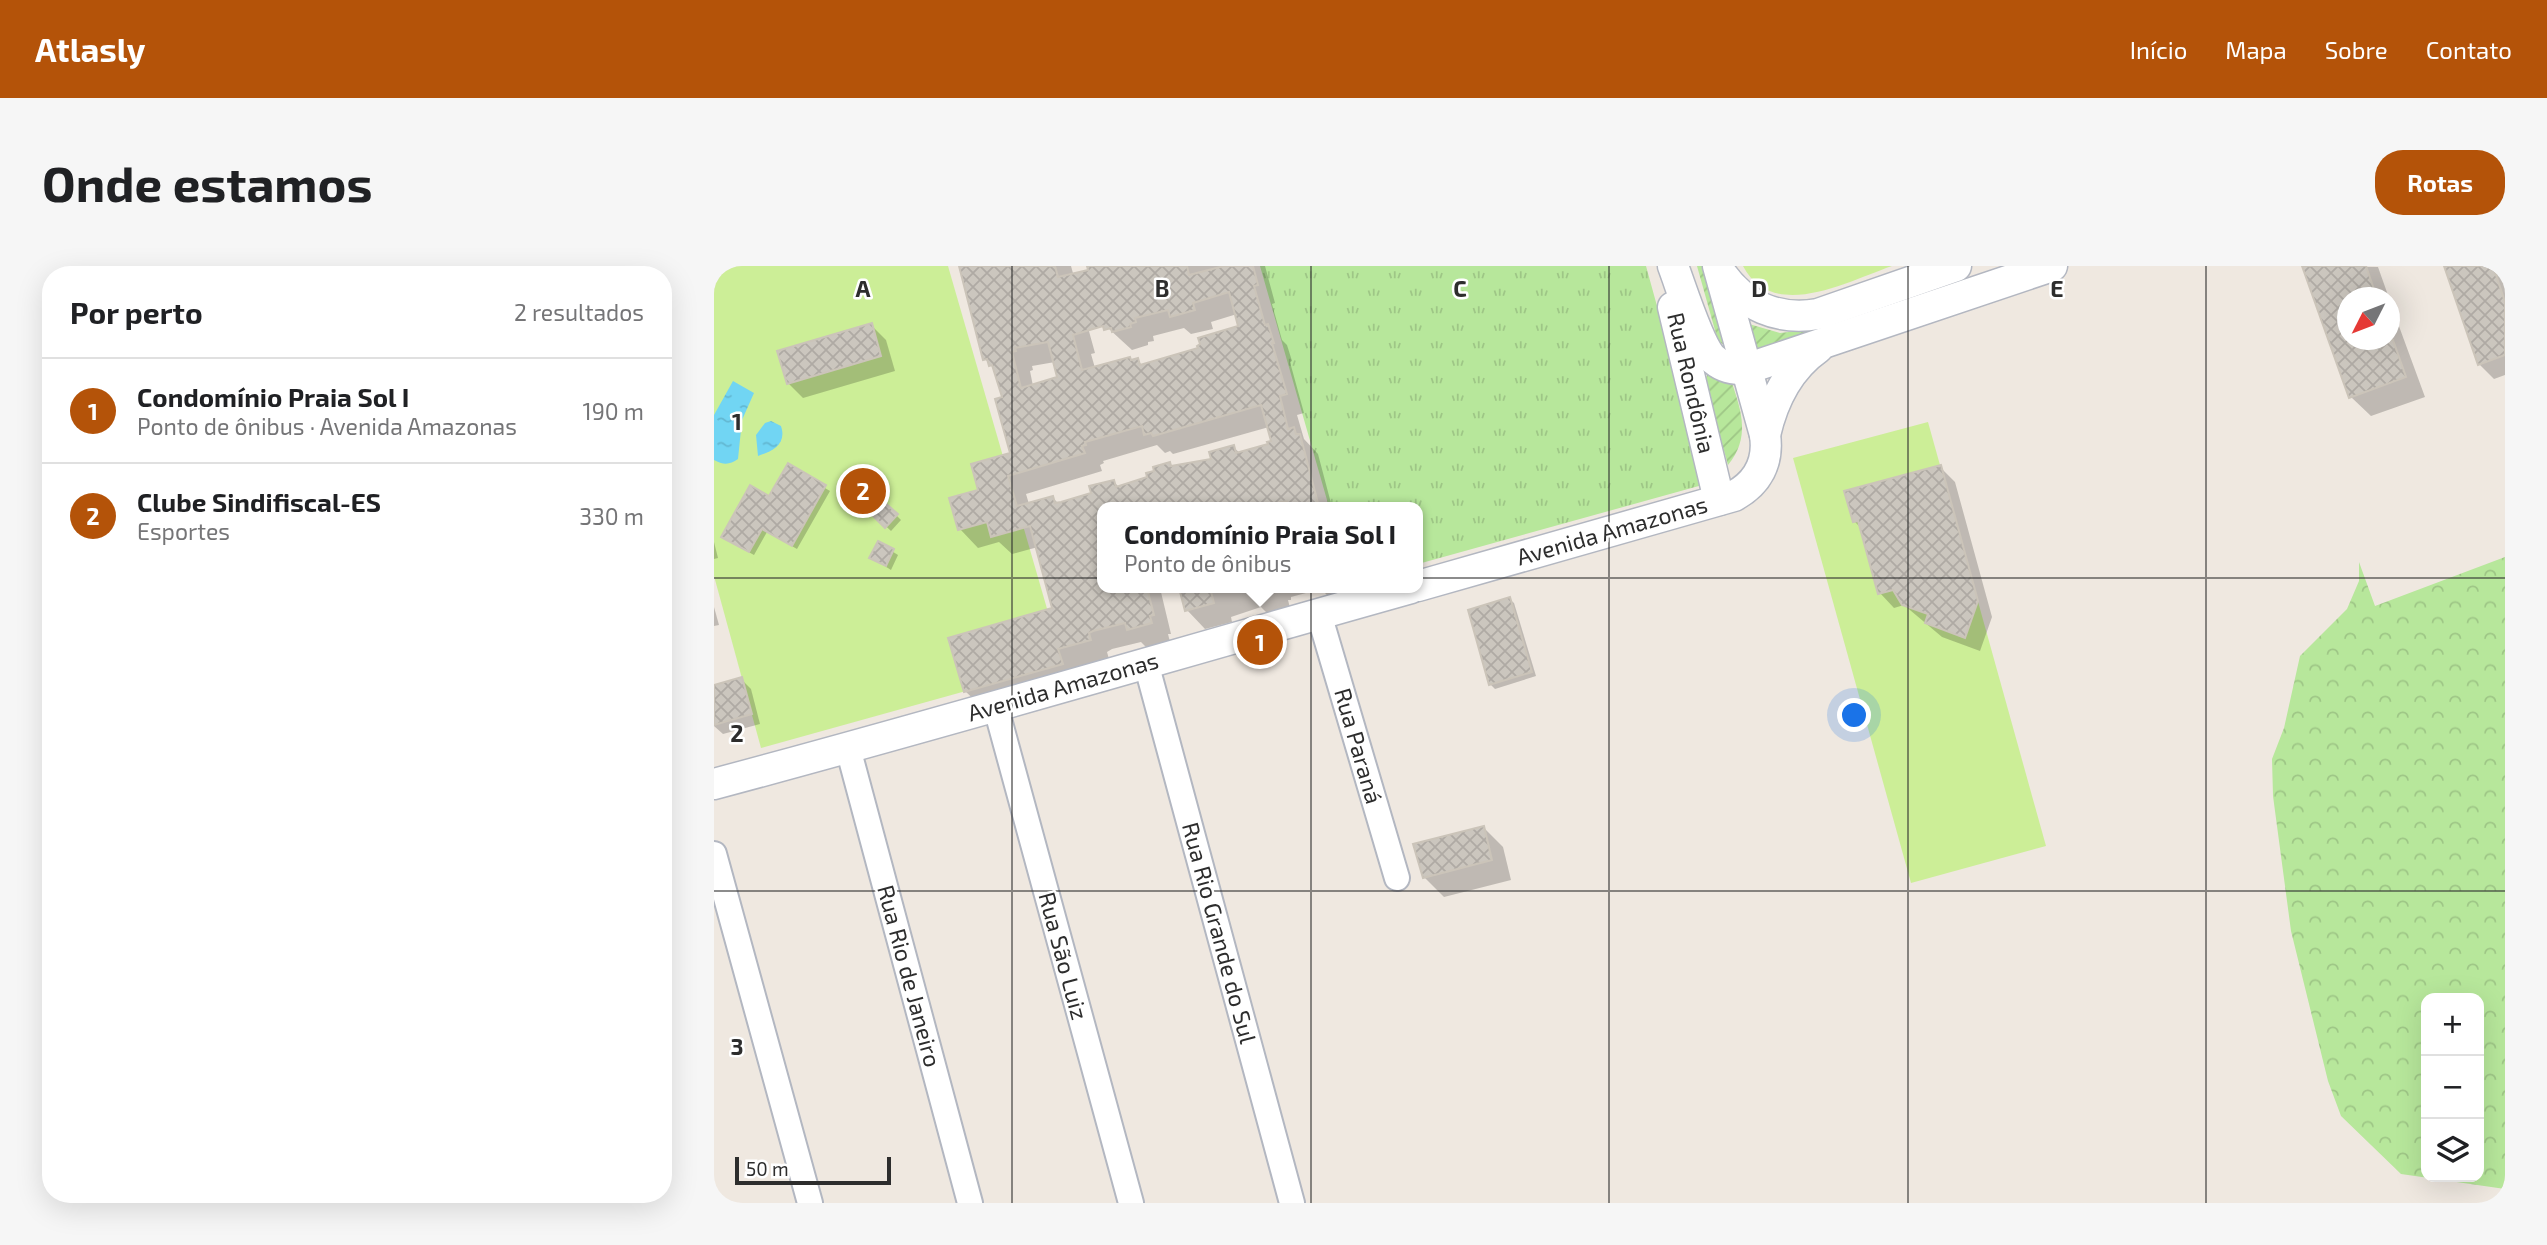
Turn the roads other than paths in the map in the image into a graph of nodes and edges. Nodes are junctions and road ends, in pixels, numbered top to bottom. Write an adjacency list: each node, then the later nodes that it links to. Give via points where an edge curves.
1 (1663, 266): 9 (street, Rua Rondônia)
2 (1673, 266): 7 (street, via 1710,356 1724,367)
3 (1956, 266): 5 (street, via 1805,316 1780,314 1753,304 1729,285)
4 (2052, 266): 6 (street)
5 (1719, 269): 7 (street)
6 (1827, 342): 7 (street); 8 (street, via 1786,382)
7 (1746, 369): 8 (street)
8 (1765, 435): 9 (street, Avenida Amazonas, via 1765,456 1758,476 1744,491)
9 (1719, 500): 10 (street, Avenida Amazonas)
10 (1423, 585)
11 (1393, 593): 12 (street, Avenida Amazonas)
12 (1319, 614): 13 (street, Avenida Amazonas); 18 (street, Rua Paraná)
13 (1146, 663): 14 (street, Avenida Amazonas); 22 (street, Rua Rio Grande do Sul)
14 (996, 708): 15 (street, Avenida Amazonas); 21 (street, Rua São Luiz)
15 (848, 748): 16 (street, Avenida Amazonas); 20 (street, Rua Rio de Janeiro)
16 (714, 784)
17 (714, 854): 19 (street)
18 (1397, 878)
19 (810, 1203)
20 (970, 1203)
21 (1131, 1203)
22 (1292, 1203)

